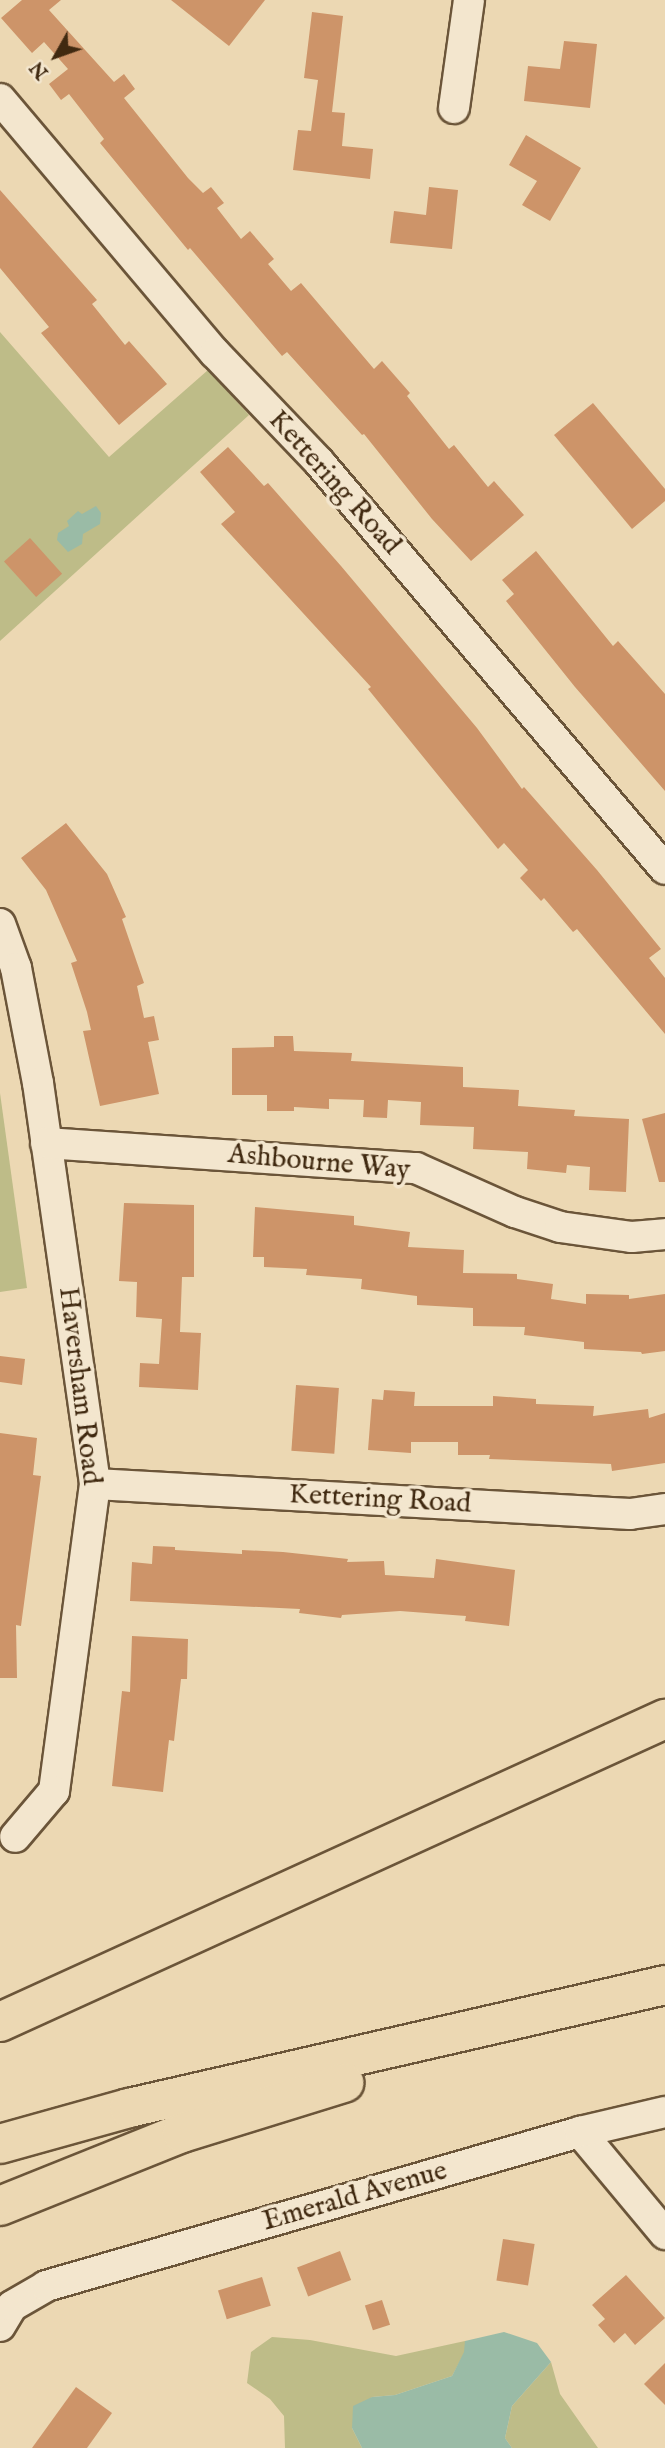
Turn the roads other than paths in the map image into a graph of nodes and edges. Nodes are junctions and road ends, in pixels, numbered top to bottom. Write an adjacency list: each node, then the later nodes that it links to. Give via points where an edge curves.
1 (469, 0): 3 (street)
2 (0, 99): 4 (street, Kettering Road, via 215,353 319,462)
3 (454, 108)
4 (665, 869)
5 (0, 924): 6 (street, Haversham Road, via 16,968)
6 (46, 1143): 7 (street, Ashbourne Way, via 416,1168 560,1227 632,1237); 8 (street, Haversham Road)
7 (665, 1234)
8 (95, 1484): 9 (street, Kettering Road, via 630,1514); 11 (street, Haversham Road, via 54,1791)
9 (665, 1509)
10 (665, 1719): 13 (highway)
11 (15, 1837)
12 (655, 1988): 16 (highway, via 129,2108); 17 (highway, via 182,2133)
13 (0, 2022)
14 (665, 2112): 15 (street, Emerald Avenue)
15 (580, 2132): 18 (street); 19 (street, Emerald Avenue, via 46,2286 12,2306)
16 (0, 2144)
17 (0, 2206)
18 (665, 2234)
19 (0, 2326)

